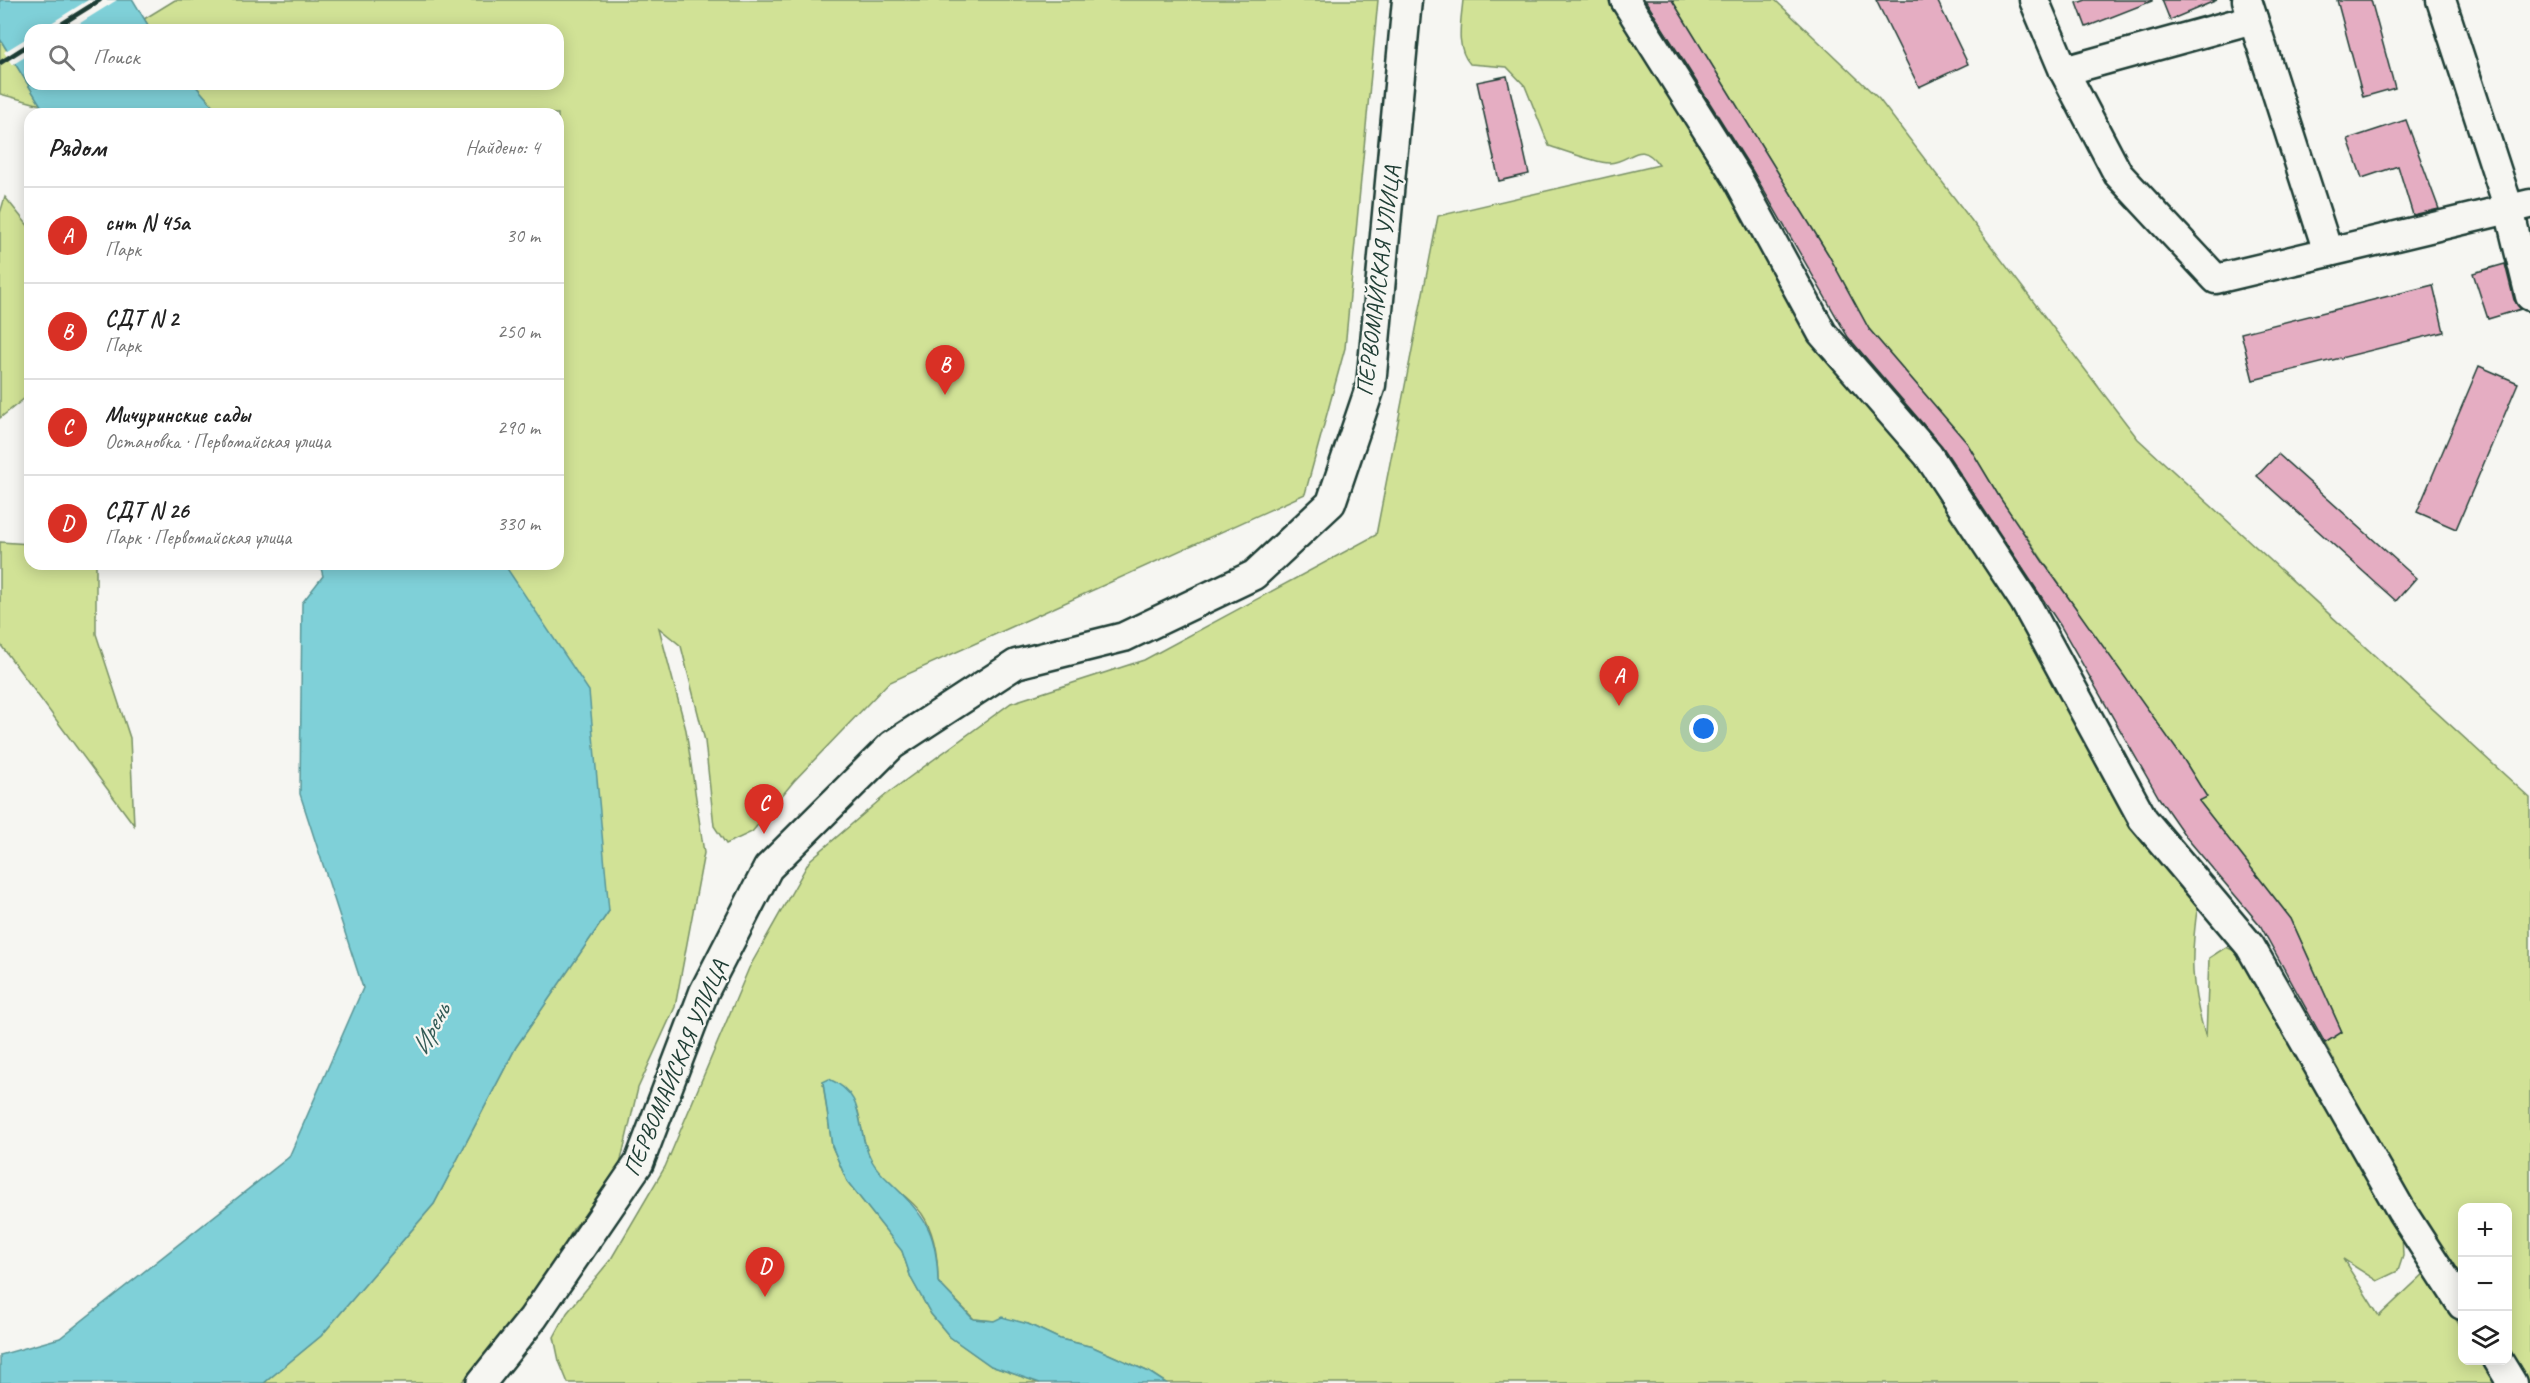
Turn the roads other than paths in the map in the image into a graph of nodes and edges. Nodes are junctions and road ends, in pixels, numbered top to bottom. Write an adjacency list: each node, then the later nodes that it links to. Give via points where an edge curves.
1 (1407, 0): 12 (street, ПЕРВОМАЙСКАЯ УЛИЦА, via 1371,385 1332,503 1254,575 1124,637 1016,664 892,745 768,868 704,992 639,1163 533,1318)
2 (1625, 0): 10 (street, via 1738,179 1822,333 1928,455 2025,602 2143,819 2250,946 2402,1212)
3 (2034, 0): 6 (street)
4 (2441, 0): 7 (street)
5 (2250, 10): 6 (street); 8 (street)
6 (2064, 71): 8 (street, via 2118,174 2216,279)
7 (2519, 206): 8 (street); 9 (street)
8 (2328, 252)
9 (2530, 296)
10 (2458, 1297)
11 (2501, 1365): 13 (street)
12 (481, 1383)
13 (2512, 1383)

